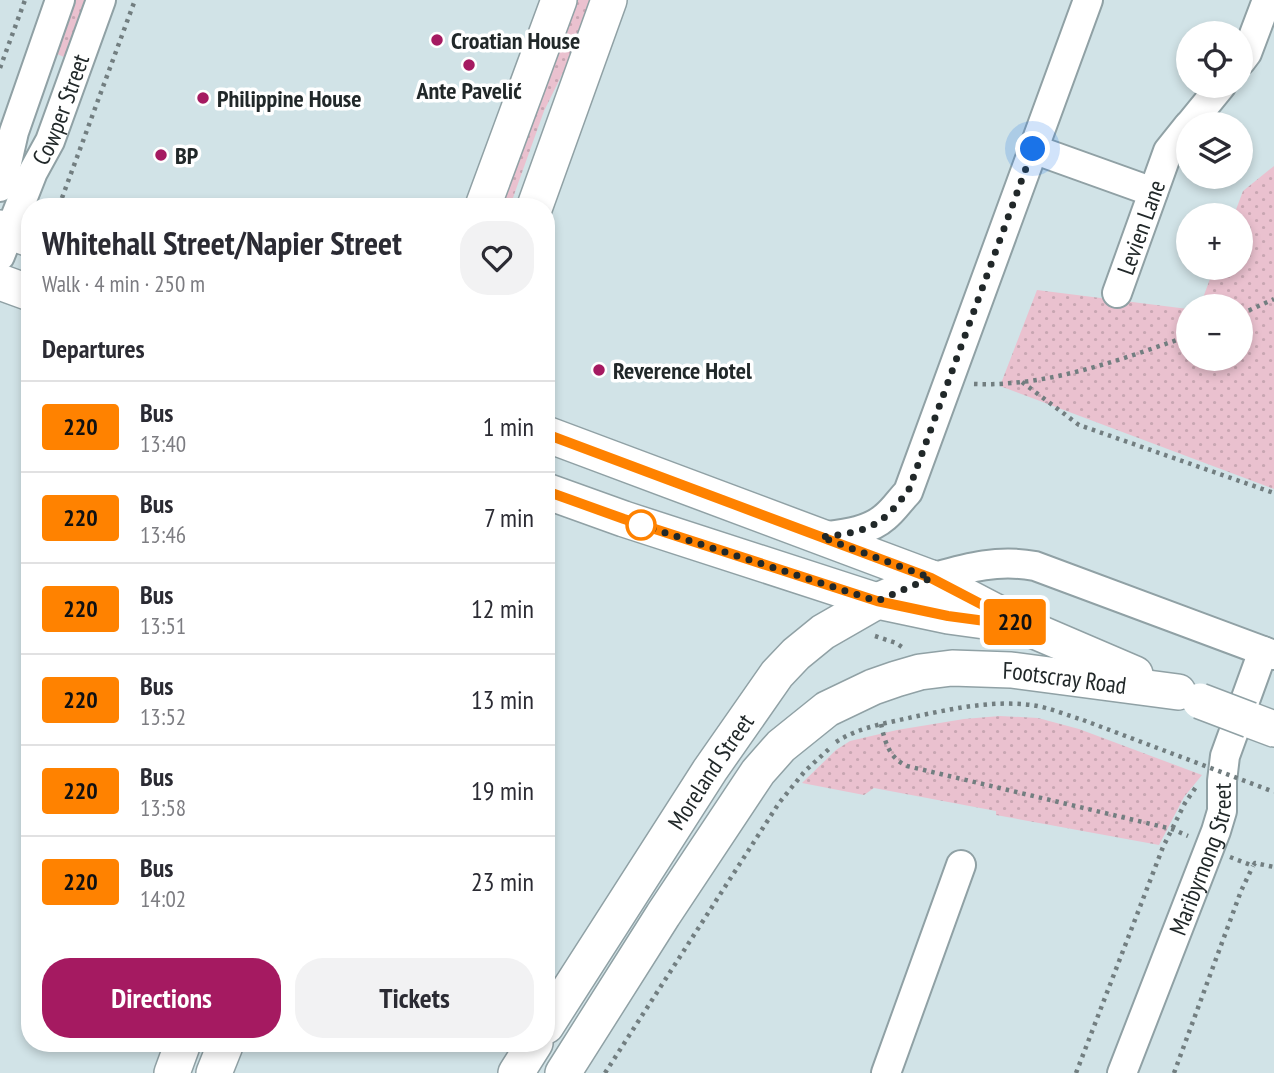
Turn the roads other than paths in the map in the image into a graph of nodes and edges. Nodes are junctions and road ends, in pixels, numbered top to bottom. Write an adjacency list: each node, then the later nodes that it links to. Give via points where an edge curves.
1 (60, 0): 8 (street, Cowper Street)
2 (101, 0): 9 (street, Cowper Street)
3 (559, 0): 17 (main road)
4 (609, 0): 18 (main road)
5 (1088, 0): 13 (street)
6 (1267, 0): 7 (street)
7 (1253, 37)
8 (34, 72): 9 (street); 14 (street, Cowper Street)
9 (70, 84): 16 (street, Cowper Street)
10 (1211, 98): 11 (street, Levien Lane)
11 (1200, 112)
12 (1176, 141): 15 (street, Levien Lane)
13 (1033, 149): 15 (street); 26 (street, via 908,492 873,525)
14 (0, 187)
15 (1153, 192): 23 (street, Levien Lane)
16 (24, 198)
17 (486, 198)
18 (538, 198)
19 (21, 207): 20 (street, Cowper Street)
20 (10, 239)
21 (0, 282): 22 (main road)
22 (21, 290)
23 (1117, 293)
24 (555, 436): 26 (main road, Footscray Road)
25 (555, 494): 28 (main road, Footscray Road)
26 (821, 537): 27 (main road, Footscray Road)
27 (931, 578): 28 (main road, Moreland Street); 29 (main road, Footscray Road); 30 (street, via 991,563 1035,566)
28 (872, 617): 29 (main road, Footscray Road, via 948,616); 35 (main road, Moreland Street, via 836,624 796,654 769,685)
29 (1023, 626): 32 (main road, Footscray Road)
30 (1263, 651): 44 (street, Maribyrnong Street, via 1225,756 1222,811 1211,848)
31 (952, 668): 32 (main road, Footscray Road, via 1010,670); 42 (main road, Moreland Street, via 920,672 852,696 827,709 782,746 739,799)
32 (1189, 697): 33 (main road, Footscray Road, bridge)
33 (1274, 729)
34 (961, 865): 43 (street)
35 (555, 1012)
36 (180, 1052): 39 (main road)
37 (222, 1052): 40 (main road)
38 (529, 1052): 41 (main road)
39 (172, 1073)
40 (214, 1073)
41 (516, 1073)
42 (563, 1073)
43 (886, 1073)
44 (1122, 1073)

